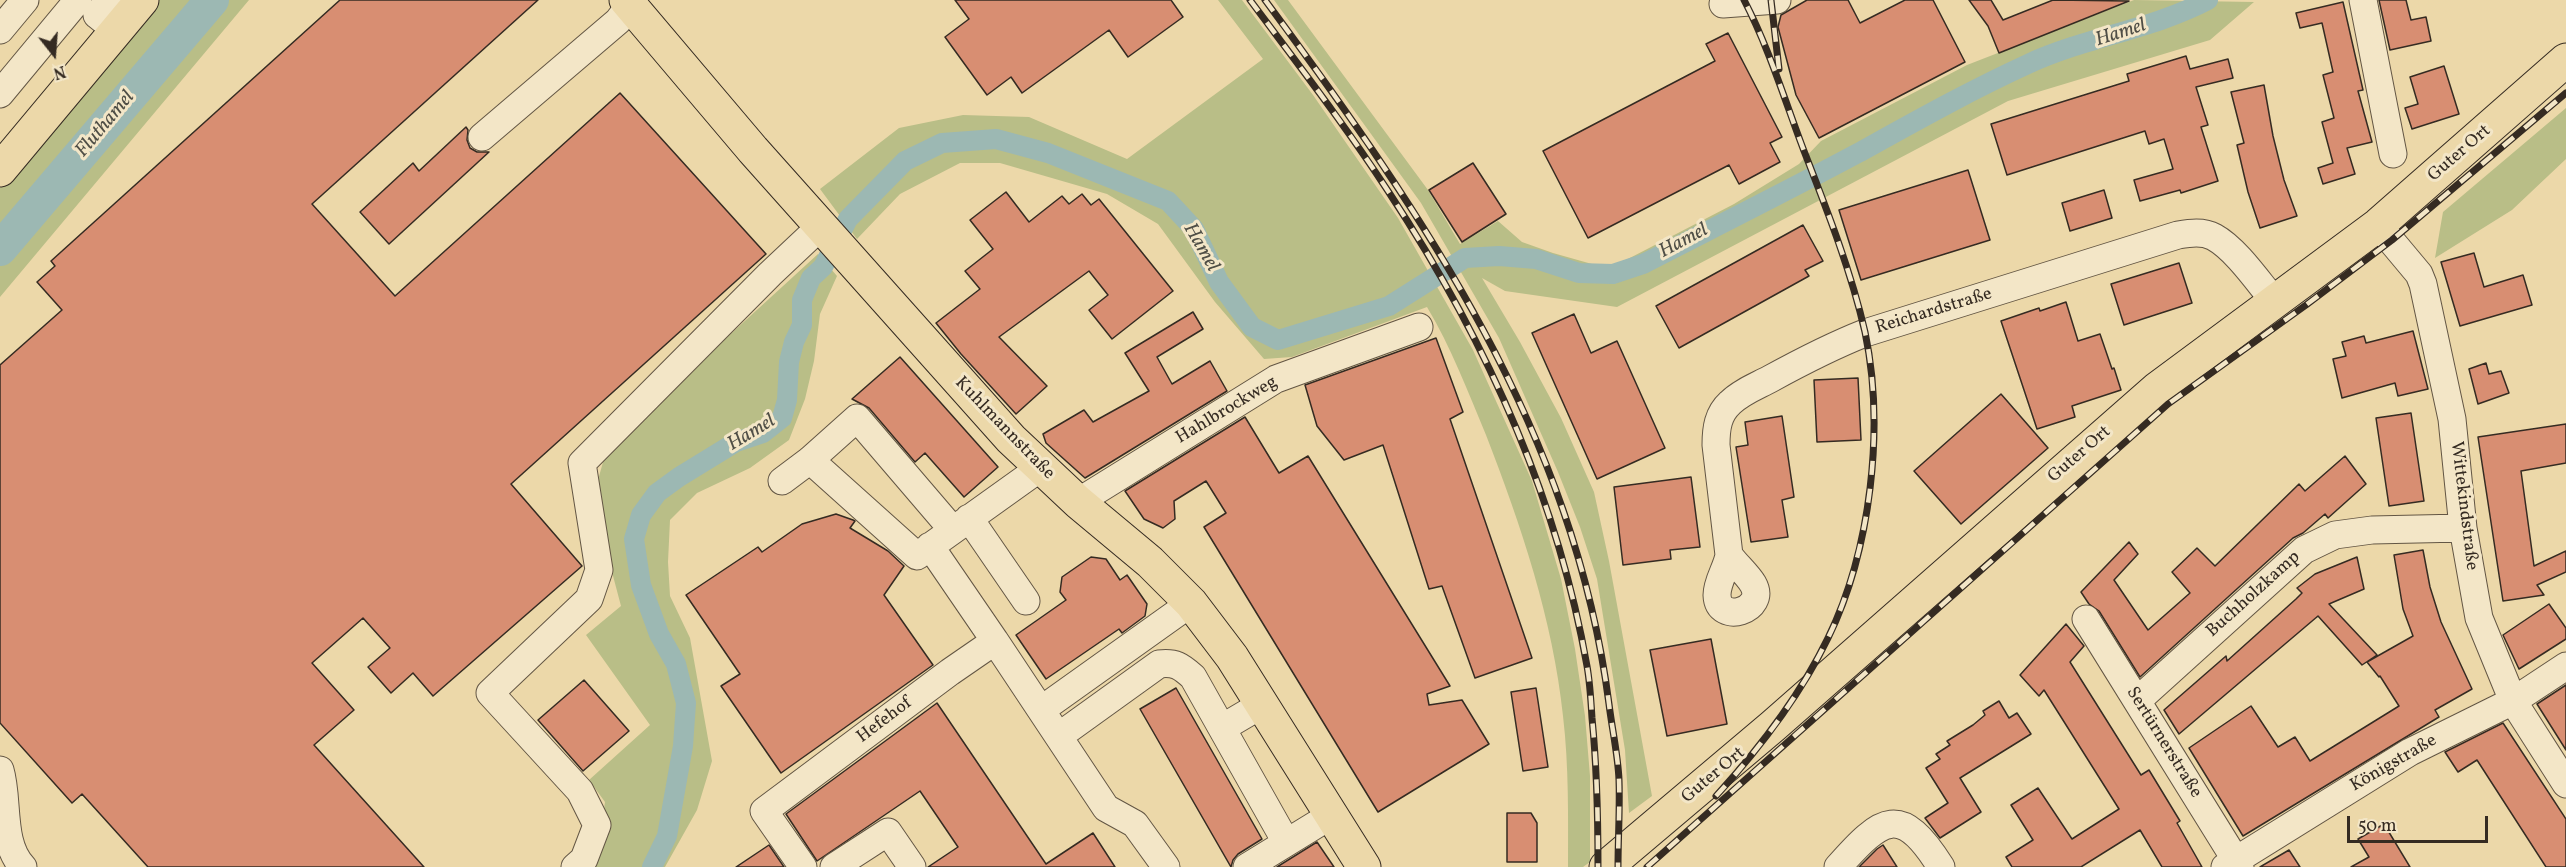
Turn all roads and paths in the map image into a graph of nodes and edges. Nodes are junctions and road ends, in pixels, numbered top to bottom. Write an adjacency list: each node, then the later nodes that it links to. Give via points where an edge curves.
1 (25, 0): 8 (street)
2 (142, 0): 7 (main road)
3 (1777, 0): 6 (street)
4 (2363, 0): 12 (street)
5 (630, 1): 11 (street, via 618,21); 15 (main road, Kuhlmannstraße)
6 (1723, 4)
7 (96, 9): 10 (street); 13 (main road)
8 (0, 30)
9 (2566, 60): 14 (main road, Guter Ort)
10 (0, 94)
11 (482, 137)
12 (2393, 154)
13 (0, 170)
14 (2378, 225): 16 (main road, Guter Ort); 23 (street, Wittekindstraße, via 2423,284 2452,419)
15 (832, 239): 19 (main road, Kuhlmannstraße); 43 (street, via 770,274 582,463 599,570 589,599 490,693 580,791 597,825 584,859)
16 (2275, 302): 25 (street, Reichardstraße, via 2225,245 2214,237 2192,233 1865,333 1819,352 1743,393 1720,416 1716,445); 50 (main road, Guter Ort, via 2133,409)
17 (1419, 327): 21 (street, Hahlbrockweg, via 1276,379)
18 (810, 460): 20 (street); 22 (street, via 857,418); 24 (street)
19 (1040, 468): 21 (main road, Kuhlmannstraße); 22 (street)
20 (782, 481)
21 (1078, 502): 27 (main road, Kuhlmannstraße, via 1150,562)
22 (960, 524): 24 (street); 26 (street)
23 (2463, 528): 31 (street, Buchholzkamp, via 2335,535 2304,550); 32 (street, Wittekindstraße, via 2479,618)
24 (924, 551): 29 (street)
25 (1729, 555)
26 (1026, 601)
27 (1191, 603): 33 (main road, Kuhlmannstraße, via 1232,657); 34 (street)
28 (2086, 619): 31 (street, Sertürnerstraße)
29 (995, 641): 34 (street); 44 (street, Hefehof, via 764,811)
30 (2566, 666): 32 (street, Königstraße)
31 (2138, 700): 41 (street, Sertürnerstraße)
32 (2513, 701): 38 (street, Wittekindstraße); 41 (street, Königstraße, via 2410,752)
33 (1261, 705): 35 (street); 39 (main road, Kuhlmannstraße)
34 (1041, 710): 36 (street)
35 (1222, 728): 36 (street, via 1192,677 1172,662 1159,664); 40 (street)
36 (1059, 736): 47 (street, via 1106,808 1136,824)
37 (0, 770): 42 (street, via 7,839)
38 (2566, 784)
39 (1330, 816): 40 (street); 49 (main road, Kuhlmannstraße)
40 (1286, 842): 48 (street)
41 (2233, 865)
42 (23, 867)
43 (575, 867)
44 (803, 867)
45 (834, 867): 46 (street, via 888,832)
46 (912, 867)
47 (1166, 867)
48 (1247, 867)
49 (1364, 867)
50 (1606, 867)
51 (1838, 867): 52 (street, via 1877,828 1895,825 1911,828 1926,842)
52 (1941, 867)

